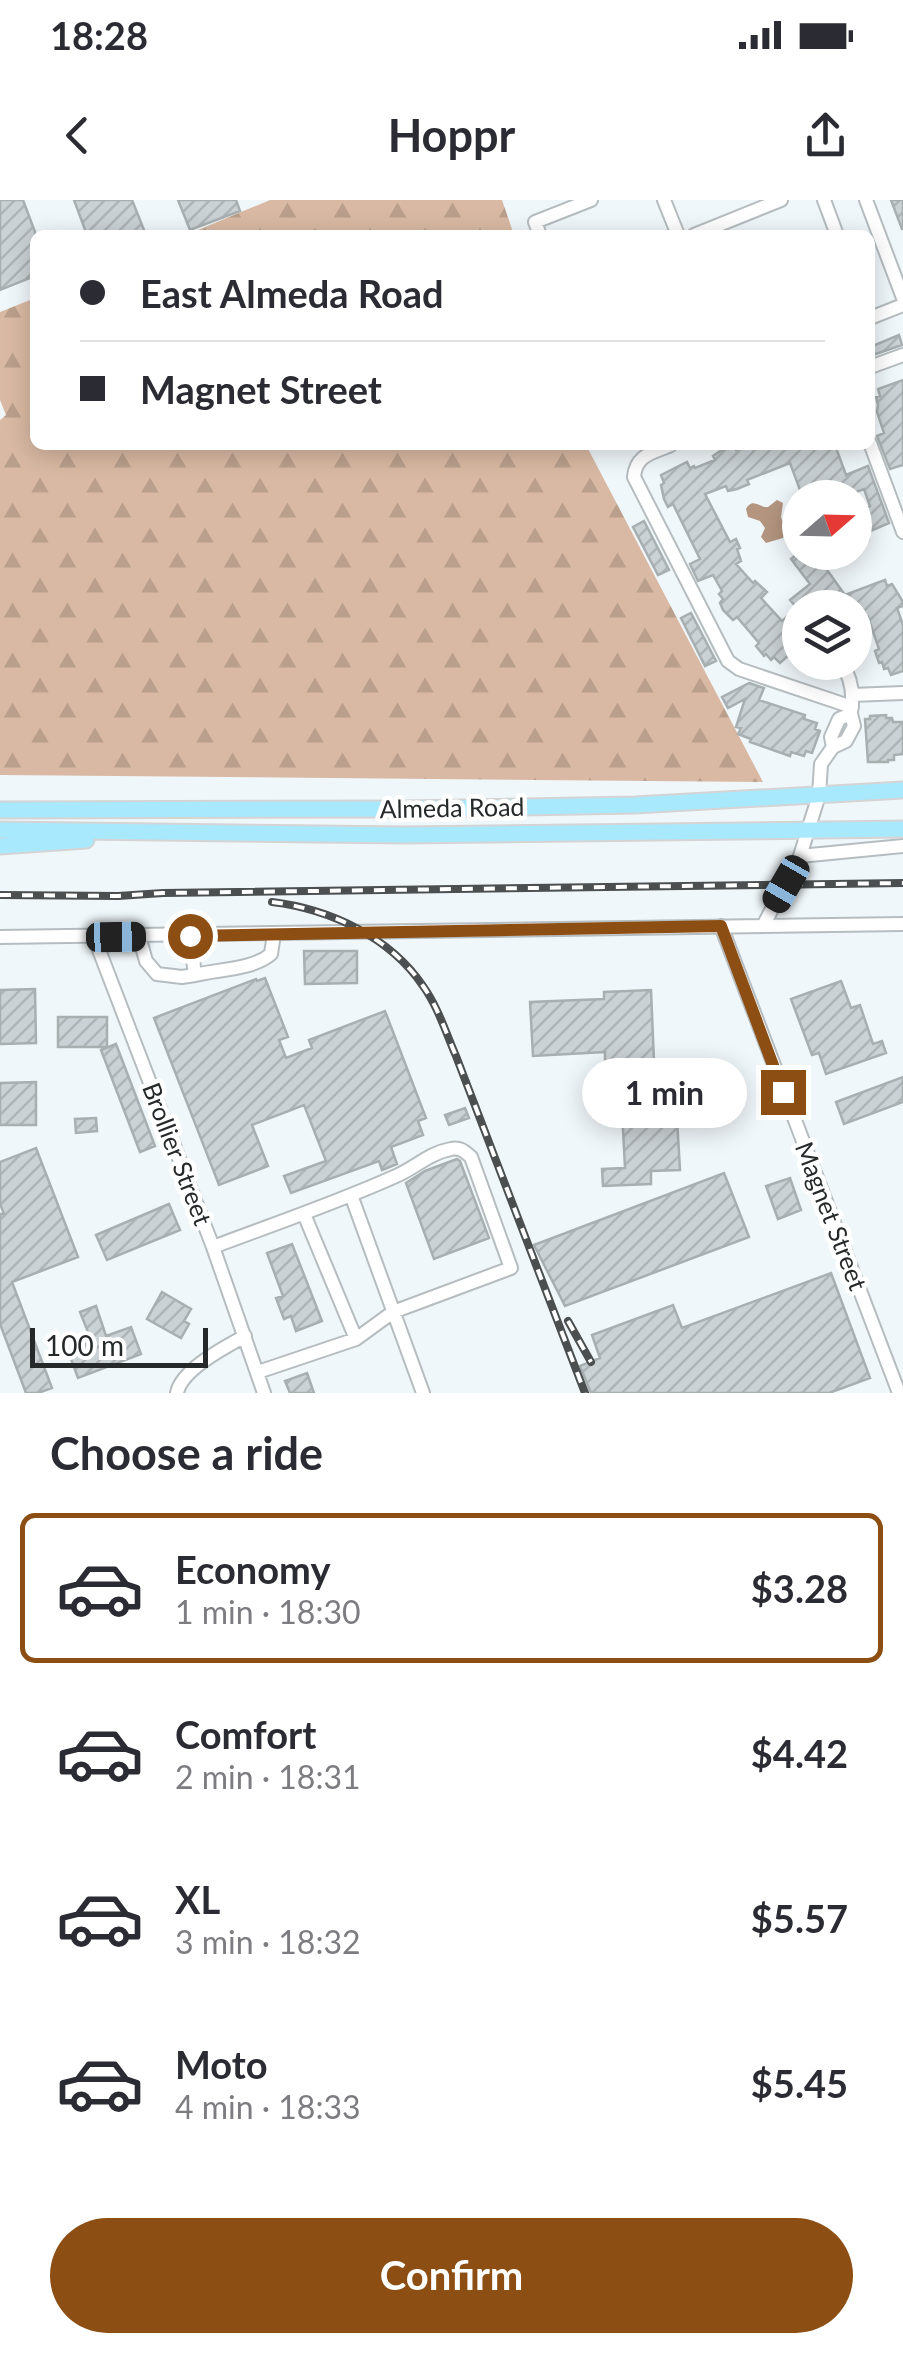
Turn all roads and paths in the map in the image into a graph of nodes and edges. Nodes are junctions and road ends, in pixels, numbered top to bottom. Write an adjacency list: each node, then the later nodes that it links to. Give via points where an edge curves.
1 (590, 200): 6 (street, via 535,222)
2 (664, 200): 7 (street)
3 (781, 200): 8 (street)
4 (824, 200): 9 (street)
5 (866, 200): 11 (street)
6 (538, 230)
7 (676, 230)
8 (706, 230)
9 (836, 230)
10 (903, 254): 11 (street)
11 (888, 259): 12 (street)
12 (903, 302): 13 (street)
13 (875, 316)
14 (903, 355): 15 (street)
15 (875, 365)
16 (660, 450): 21 (street, via 636,463 634,477 728,662)
17 (873, 450): 18 (street)
18 (903, 532)
19 (848, 680): 21 (street)
20 (903, 693): 21 (street)
21 (851, 705): 23 (street, via 854,726 821,764)
22 (903, 790): 23 (main road, Almeda Road)
23 (819, 795): 25 (main road, Almeda Road, via 616,806); 27 (street)
24 (0, 800): 25 (main road)
25 (99, 809): 26 (main road, Almeda Road)
26 (0, 810)
27 (809, 828): 28 (main road, Almeda Road); 30 (main road, Almeda Road); 33 (street)
28 (903, 828)
29 (0, 830): 30 (main road, Almeda Road)
30 (146, 832): 31 (main road)
31 (0, 846)
32 (903, 846): 33 (street)
33 (800, 856): 36 (street)
34 (903, 924): 36 (street)
35 (721, 926): 36 (street); 37 (street); 49 (street, Magnet Street)
36 (762, 926)
37 (274, 934): 39 (street); 42 (street, via 264,960)
38 (139, 936): 39 (street); 41 (street); 42 (street, via 157,974)
39 (190, 936): 42 (street)
40 (0, 937): 41 (street)
41 (94, 937): 45 (street, Brollier Street)
42 (195, 975)
43 (351, 1195): 44 (street); 46 (street); 46 (street, via 453,1148 471,1157 478,1176 511,1268)
44 (304, 1214): 45 (street); 48 (street)
45 (214, 1247): 47 (street, Brollier Street)
46 (394, 1312): 48 (street); 53 (street)
47 (245, 1336): 50 (street, Brollier Street); 51 (street, via 192,1370)
48 (356, 1339): 50 (street)
49 (896, 1367): 54 (street, Magnet Street)
50 (258, 1372): 52 (street, Brollier Street)
51 (177, 1393)
52 (264, 1393)
53 (423, 1393)
54 (899, 1393)

